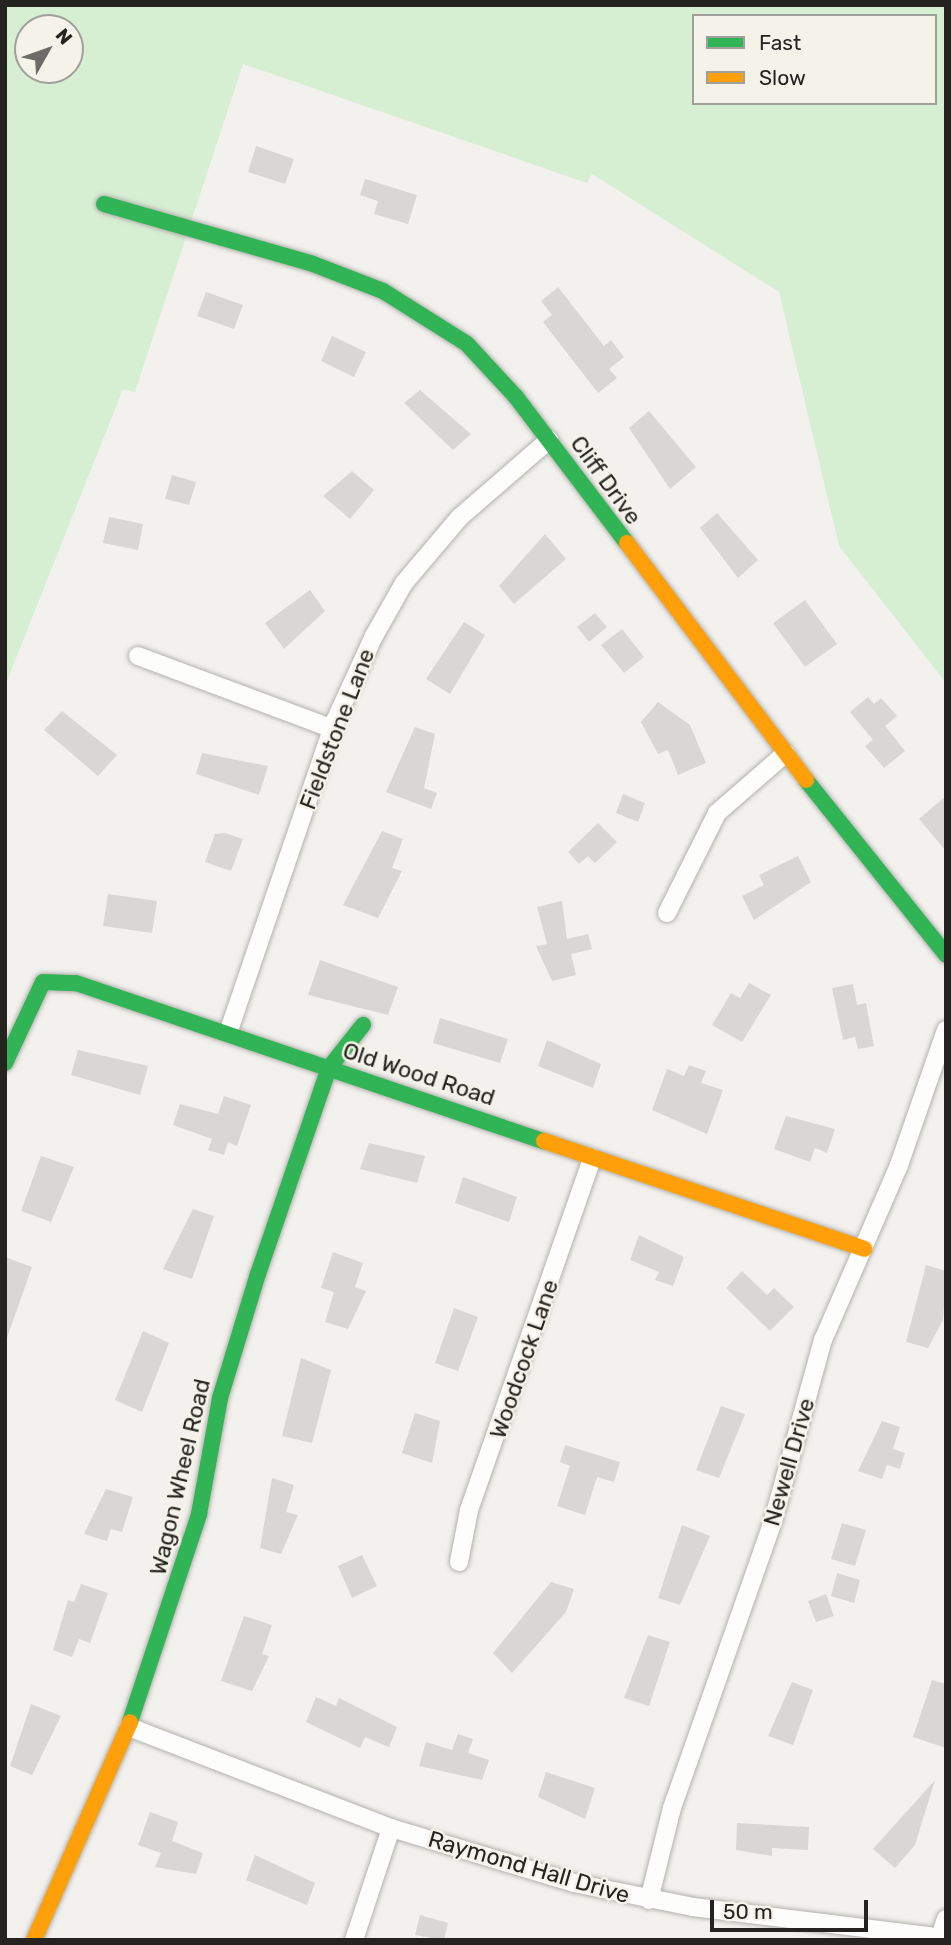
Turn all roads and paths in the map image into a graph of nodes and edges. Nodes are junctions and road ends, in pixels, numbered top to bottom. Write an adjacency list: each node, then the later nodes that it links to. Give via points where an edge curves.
1 (104, 204): 2 (street, Cliff Drive, via 313,264 383,291 467,344)
2 (549, 440): 4 (street, Fieldstone Lane, via 460,517 404,583); 5 (street, Cliff Drive)
3 (138, 656): 4 (street)
4 (333, 729): 10 (street, Fieldstone Lane)
5 (786, 754): 6 (street, via 717,813); 7 (street, Cliff Drive)
6 (667, 913)
7 (946, 955)
8 (363, 1025): 12 (street, Wagon Wheel Road)
9 (946, 1030): 14 (street, Newell Drive)
10 (228, 1033): 11 (street, Old Wood Road, via 76,983 43,982); 12 (street, Old Wood Road)
11 (5, 1063)
12 (330, 1068): 13 (street, Old Wood Road); 16 (street, Wagon Wheel Road, via 220,1398 200,1514)
13 (592, 1158): 14 (street, Old Wood Road); 15 (street, Woodcock Lane, via 469,1510)
14 (863, 1249): 18 (street, Newell Drive, via 823,1340 774,1521 672,1808)
15 (459, 1562)
16 (130, 1727): 17 (street, Raymond Hall Drive); 20 (street, Wagon Wheel Road)
17 (391, 1828): 18 (street, Raymond Hall Drive); 21 (street)
18 (649, 1900): 19 (street, Raymond Hall Drive)
19 (944, 1932)
20 (34, 1940)
21 (354, 1940)

